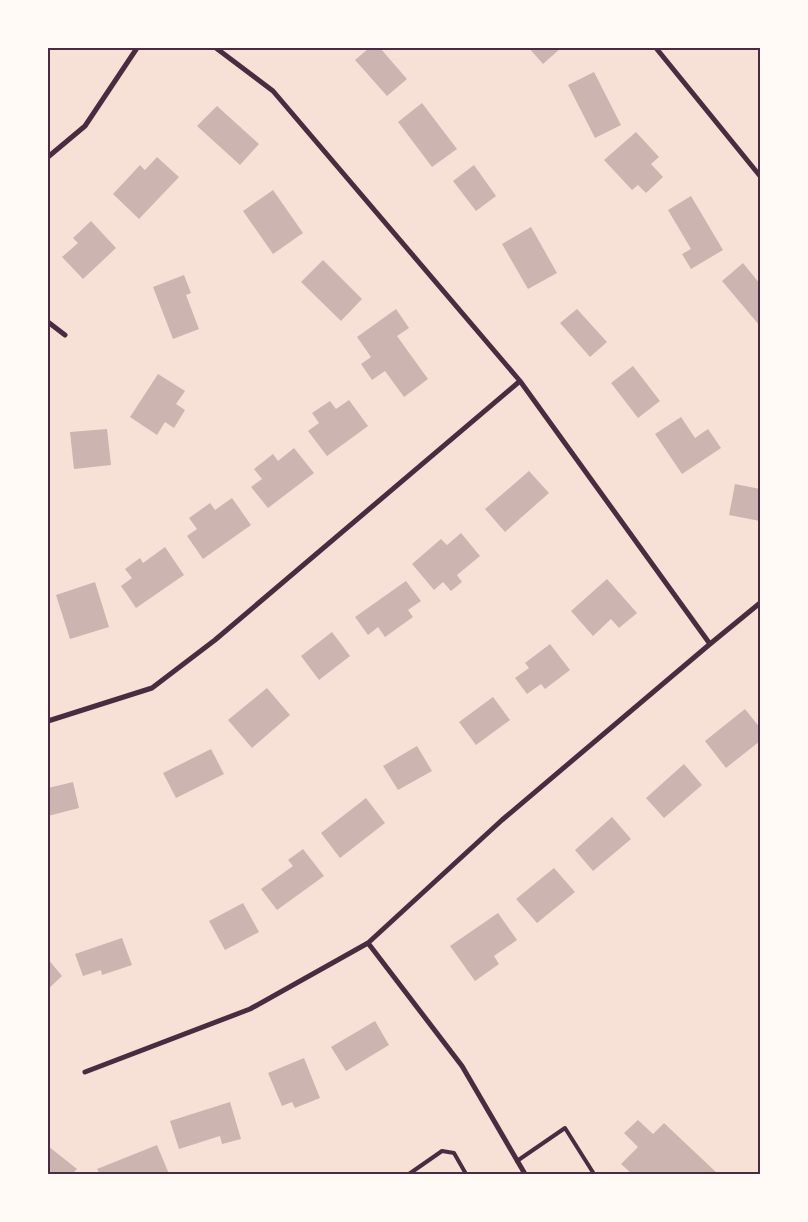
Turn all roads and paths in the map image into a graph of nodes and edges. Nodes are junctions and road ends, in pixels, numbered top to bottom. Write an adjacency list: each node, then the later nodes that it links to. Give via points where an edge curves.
1 (137, 48): 4 (street, via 85,126)
2 (216, 48): 8 (street, via 273,91)
3 (656, 48): 5 (street)
4 (48, 157)
5 (760, 176)
6 (48, 322): 7 (street)
7 (65, 335)
8 (520, 381): 10 (street); 11 (street, via 215,640 152,688)
9 (760, 603): 10 (street)
10 (710, 644): 12 (street, via 502,820)
11 (48, 722)
12 (368, 943): 13 (street, via 250,1009); 14 (street, via 462,1066)
13 (85, 1072)
14 (517, 1161): 17 (street); 18 (lane, via 565,1128)
15 (409, 1174): 16 (lane, via 442,1151 454,1152)
16 (466, 1174)
17 (524, 1174)
18 (594, 1174)

